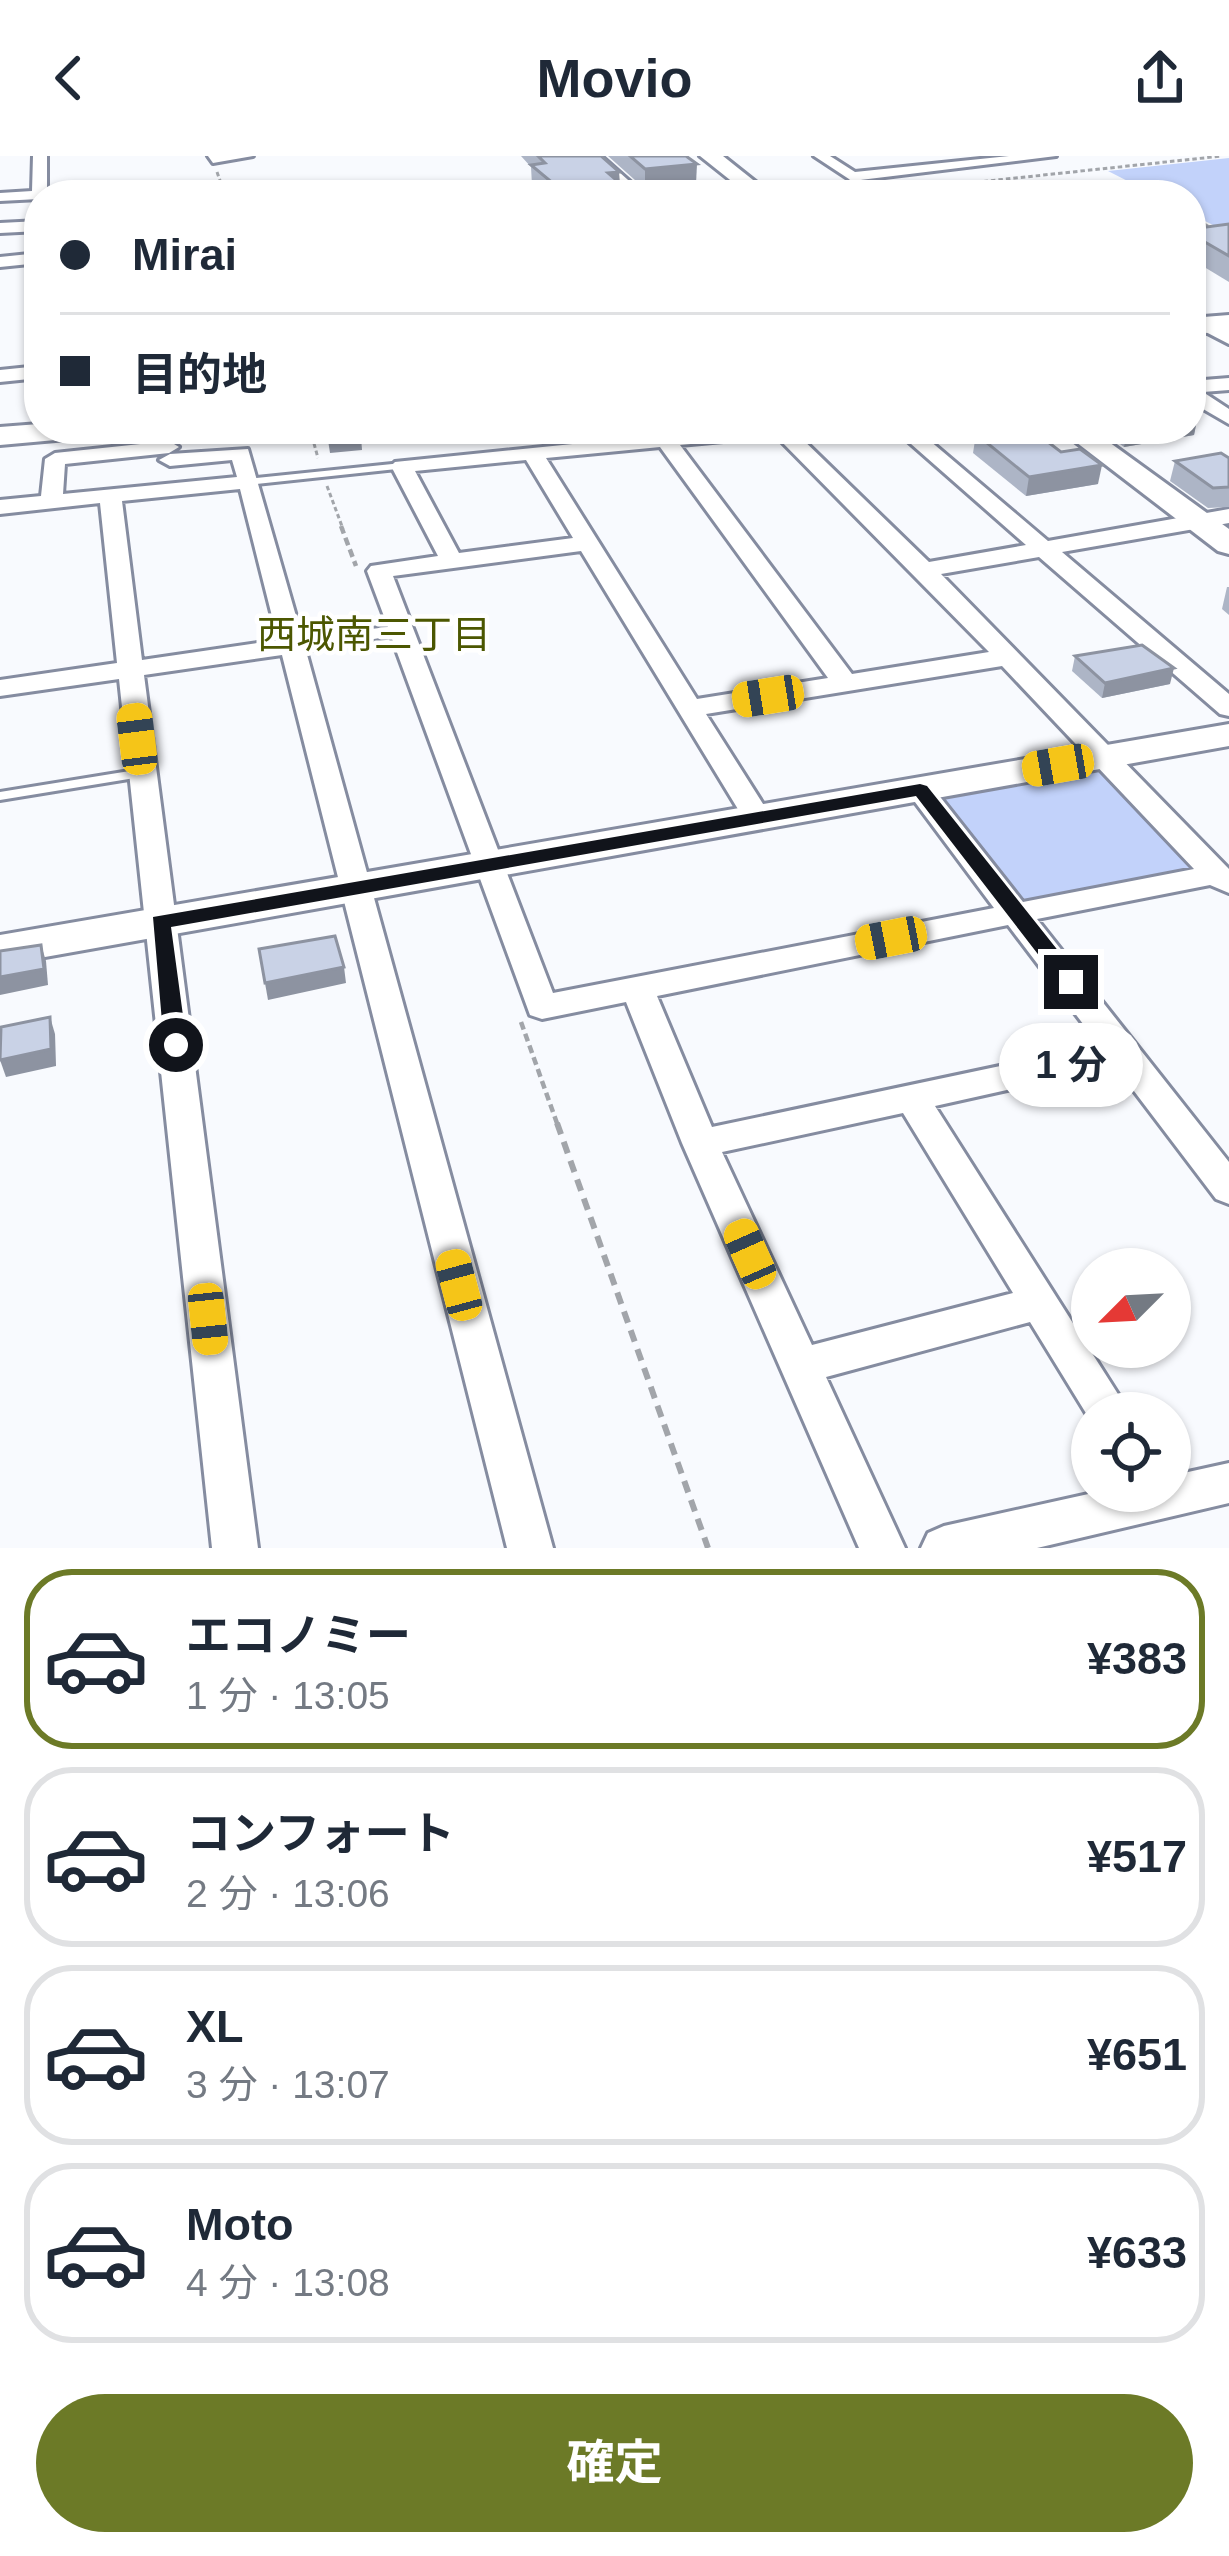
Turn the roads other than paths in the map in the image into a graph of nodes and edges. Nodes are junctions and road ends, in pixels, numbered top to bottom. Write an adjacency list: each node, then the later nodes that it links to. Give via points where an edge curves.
1 (246, 156): 7 (street)
2 (593, 156): 10 (street)
3 (710, 156): 11 (street)
4 (821, 156): 9 (street)
5 (925, 156): 8 (street)
6 (1049, 156): 8 (street)
7 (213, 159)
8 (943, 167): 9 (street)
9 (852, 177): 12 (lane)
10 (621, 180)
11 (742, 180)
12 (857, 180)
13 (1209, 324): 14 (street)
14 (1229, 339)
15 (600, 444): 21 (street)
16 (668, 444): 38 (street)
17 (799, 444): 33 (street)
18 (922, 444): 31 (street)
19 (1096, 444): 28 (street)
20 (169, 445): 23 (street, via 241,453); 24 (street); 26 (street, via 55,459)
21 (533, 454): 22 (street); 29 (street)
22 (402, 466): 23 (lane); 32 (street)
23 (246, 482): 24 (street); 35 (street)
24 (172, 489): 25 (street)
25 (110, 496): 26 (street); 37 (street)
26 (52, 502): 27 (street)
27 (0, 507)
28 (1214, 519): 30 (street); 31 (street)
29 (586, 543): 32 (street); 40 (street)
30 (1229, 544)
31 (1044, 548): 33 (street); 41 (street)
32 (452, 561): 48 (street, via 379,571)
33 (924, 570): 36 (street)
34 (380, 633): 35 (street)
35 (290, 646): 37 (street); 50 (street)
36 (1008, 657): 38 (street); 43 (street)
37 (128, 670): 39 (street); 44 (street)
38 (846, 684): 40 (street)
39 (0, 688)
40 (691, 708): 47 (street)
41 (1229, 708)
42 (1229, 735): 43 (street)
43 (1103, 757): 45 (street); 49 (street)
44 (142, 773): 46 (lane); 52 (street)
45 (920, 790): 47 (street); 51 (street)
46 (0, 796)
47 (757, 818): 48 (street)
48 (489, 865): 50 (street); 54 (street, via 542,1006)
49 (1223, 880): 51 (street)
50 (353, 890): 52 (street); 66 (street)
51 (1018, 913): 54 (street); 55 (street)
52 (160, 922): 53 (street); 65 (street)
53 (0, 950)
54 (637, 988): 57 (street)
55 (1125, 1052): 56 (street); 58 (street)
56 (913, 1100): 57 (street); 59 (street)
57 (700, 1143): 60 (street)
58 (1229, 1189)
59 (1040, 1303): 60 (street); 61 (street)
60 (800, 1366): 67 (street)
61 (1096, 1392)
62 (1229, 1483): 63 (street)
63 (1191, 1490)
64 (1091, 1512): 68 (street)
65 (235, 1548)
66 (530, 1548)
67 (882, 1548)
68 (944, 1548)

